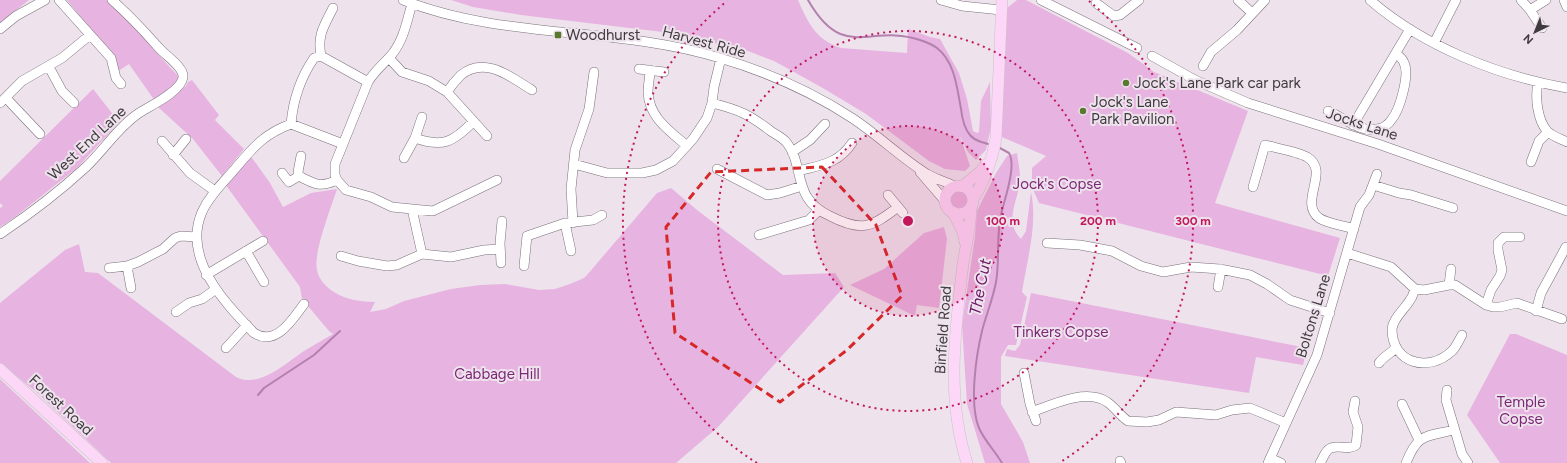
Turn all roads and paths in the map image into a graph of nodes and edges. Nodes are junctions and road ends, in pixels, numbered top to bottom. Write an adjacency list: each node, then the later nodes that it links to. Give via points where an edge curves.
1 (45, 0): 23 (street, via 16,16)
2 (59, 0): 25 (street)
3 (112, 0): 96 (street, West End Lane, via 176,63 183,73 182,80 167,96 127,122 74,177)
4 (403, 0): 16 (street, Harvest Ride)
5 (941, 0): 17 (street, via 962,6)
6 (1041, 0): 27 (street)
7 (1139, 0): 15 (street, via 1120,15 1114,16)
8 (1238, 0): 21 (street)
9 (1265, 0): 21 (street)
10 (1370, 0): 24 (street)
11 (1456, 0): 26 (street)
12 (1521, 0): 20 (street)
13 (1546, 0): 20 (street)
14 (1564, 0): 18 (street)
15 (1096, 3)
16 (412, 4): 31 (street, via 400,39); 32 (street, Harvest Ride, via 487,23 638,40)
17 (1001, 5): 66 (main road, Binfield Road, via 996,138)
18 (1567, 7)
19 (332, 8): 29 (street, via 321,32)
20 (1530, 10): 22 (street)
21 (1252, 14): 33 (street, via 1211,52)
22 (1542, 28)
23 (0, 29)
24 (1410, 29): 26 (street); 28 (street)
25 (90, 35): 34 (street); 41 (street, via 111,58)
26 (1434, 43): 40 (street, via 1504,72)
27 (1137, 48)
28 (1396, 54): 53 (street); 53 (street, via 1404,61 1406,76 1395,116 1384,127 1375,130)
29 (321, 56): 39 (street); 51 (street, via 314,58 306,69 293,105)
30 (1152, 56): 90 (street, Jocks Lane, via 1195,80 1248,103 1378,144)
31 (389, 58): 39 (street, via 373,73); 44 (street, via 402,72 429,81)
32 (721, 58): 47 (street); 69 (street, Harvest Ride, via 781,80 815,96 856,121)
33 (1203, 66)
34 (49, 67): 45 (street, via 22,81); 46 (street, via 62,91)
35 (639, 69): 36 (street)
36 (650, 70): 38 (street); 63 (street, via 648,93 652,110 660,123)
37 (594, 72): 71 (street, via 589,109 578,138)
38 (664, 72)
39 (368, 82): 62 (street)
40 (1538, 82): 42 (street); 54 (street, via 1539,112)
41 (120, 84)
42 (1567, 88)
43 (532, 90): 44 (street, via 503,72 486,67 465,73)
44 (447, 92): 50 (street)
45 (3, 100): 55 (street)
46 (74, 103)
47 (712, 103): 63 (street, via 704,124); 64 (street, via 752,117 784,140)
48 (1327, 110): 53 (street)
49 (422, 117): 57 (street)
50 (473, 122): 56 (street); 57 (street, via 448,142 425,142)
51 (292, 124): 62 (street); 83 (street, via 269,134 248,153)
52 (825, 124): 64 (street, via 810,140)
53 (1353, 125)
54 (1548, 132): 60 (street); 70 (street, via 1538,140)
55 (40, 134)
56 (487, 136)
57 (414, 138): 68 (street)
58 (186, 139): 65 (street)
59 (162, 142): 65 (street)
60 (1567, 142)
61 (852, 143): 73 (street, via 846,152 832,162)
62 (343, 144): 77 (street, via 335,164)
63 (687, 146): 71 (street, via 666,166 648,172 607,172)
64 (792, 152): 73 (street)
65 (173, 155): 83 (street, via 190,173)
66 (993, 155): 81 (main road, Binfield Road, via 984,169); 86 (main road, Binfield Road, via 989,170)
67 (300, 156): 76 (street)
68 (404, 158)
69 (906, 158): 81 (street, Harvest Ride, via 927,174); 85 (street, Harvest Ride)
70 (1531, 162)
71 (574, 164): 94 (street)
72 (717, 169): 80 (street, via 767,195)
73 (798, 171): 80 (street)
74 (282, 173): 76 (street, via 289,182)
75 (1377, 174): 79 (street, Boltons Lane)
76 (299, 176): 77 (street, via 318,185)
77 (337, 180): 88 (street, via 346,190 371,197 392,207)
78 (497, 180): 88 (street, via 433,211)
79 (1373, 185): 87 (street); 95 (street, Boltons Lane, via 1360,207)
80 (802, 186): 89 (street, via 810,202)
81 (959, 186): 85 (main road, via 947,192); 86 (main road, via 970,191)
82 (1253, 187): 95 (street, via 1265,145 1307,157 1314,164 1316,178 1312,210 1323,220)
83 (215, 191): 98 (street, via 202,213)
84 (888, 195): 89 (street, via 900,210 875,224 862,227 840,222)
85 (945, 201): 91 (main road, via 947,208)
86 (972, 203): 91 (main road, via 965,212); 102 (main road, Binfield Road)
87 (1452, 208)
88 (412, 209): 108 (street)
89 (819, 210): 97 (street, via 809,220)
90 (1567, 211)
91 (953, 212): 102 (main road, Binfield Road, via 963,232)
92 (602, 215): 94 (street, via 594,220)
93 (502, 221): 104 (street)
94 (569, 223): 106 (street); 112 (street, via 526,236)
95 (1354, 229): 107 (street, Boltons Lane)
96 (0, 234)
97 (759, 235)
98 (196, 237): 111 (street, via 175,238 163,249); 116 (street, via 197,249)
99 (1520, 237): 124 (street, via 1504,237 1498,243 1502,270)
100 (263, 241): 105 (street)
101 (1047, 243): 115 (street, via 1080,245 1112,251 1141,266 1163,272 1191,267)
102 (966, 247): 146 (main road, Binfield Road, via 954,339 954,373 959,430)
103 (1566, 247): 125 (street, via 1540,293)
104 (500, 249): 108 (street, via 451,257); 110 (street)
105 (246, 251): 116 (street); 117 (street)
106 (570, 251)
107 (1347, 253): 122 (street, via 1390,267); 127 (street, Boltons Lane)
108 (422, 254): 109 (street, via 397,265 387,266)
109 (341, 256)
110 (501, 263)
111 (127, 266): 113 (street); 120 (street)
112 (524, 266)
113 (109, 268)
114 (1452, 269): 118 (street)
115 (1221, 270): 119 (street); 127 (street, via 1250,275 1290,300)
116 (206, 275): 121 (street)
117 (264, 282)
118 (1449, 285): 122 (street, via 1424,290); 124 (street, via 1461,288)
119 (1218, 286)
120 (131, 288)
121 (216, 289): 126 (street); 129 (street)
122 (1415, 289): 132 (street, via 1393,326)
123 (304, 304): 129 (street, via 275,336 260,337)
124 (1486, 305): 125 (street, via 1500,307 1517,303)
125 (1536, 311): 128 (street)
126 (176, 312)
127 (1330, 313): 141 (street, Boltons Lane, via 1317,355)
128 (1562, 319)
129 (247, 325): 131 (street)
130 (1462, 335): 132 (street, via 1453,350 1426,363 1412,361)
131 (226, 348)
132 (1396, 348): 133 (street, via 1383,356)
133 (1379, 363)
134 (0, 369): 145 (main road, Forest Road)
135 (1024, 373): 139 (street)
136 (1447, 390): 142 (street, via 1446,400)
137 (1355, 401): 148 (street, via 1353,412 1358,427 1356,444 1351,448 1329,449)
138 (1402, 404): 143 (street)
139 (1032, 412): 140 (street); 141 (street, via 1076,397 1091,397 1106,401 1128,421 1159,420 1184,411 1216,415 1250,408)
140 (1036, 421)
141 (1286, 422): 144 (street, Boltons Lane)
142 (1454, 430): 143 (street); 150 (street, via 1462,454)
143 (1419, 440): 149 (street)
144 (1269, 460): 147 (street)
145 (102, 463)
146 (967, 463)
147 (1281, 463)
148 (1320, 463)
149 (1406, 463)
150 (1468, 463)

